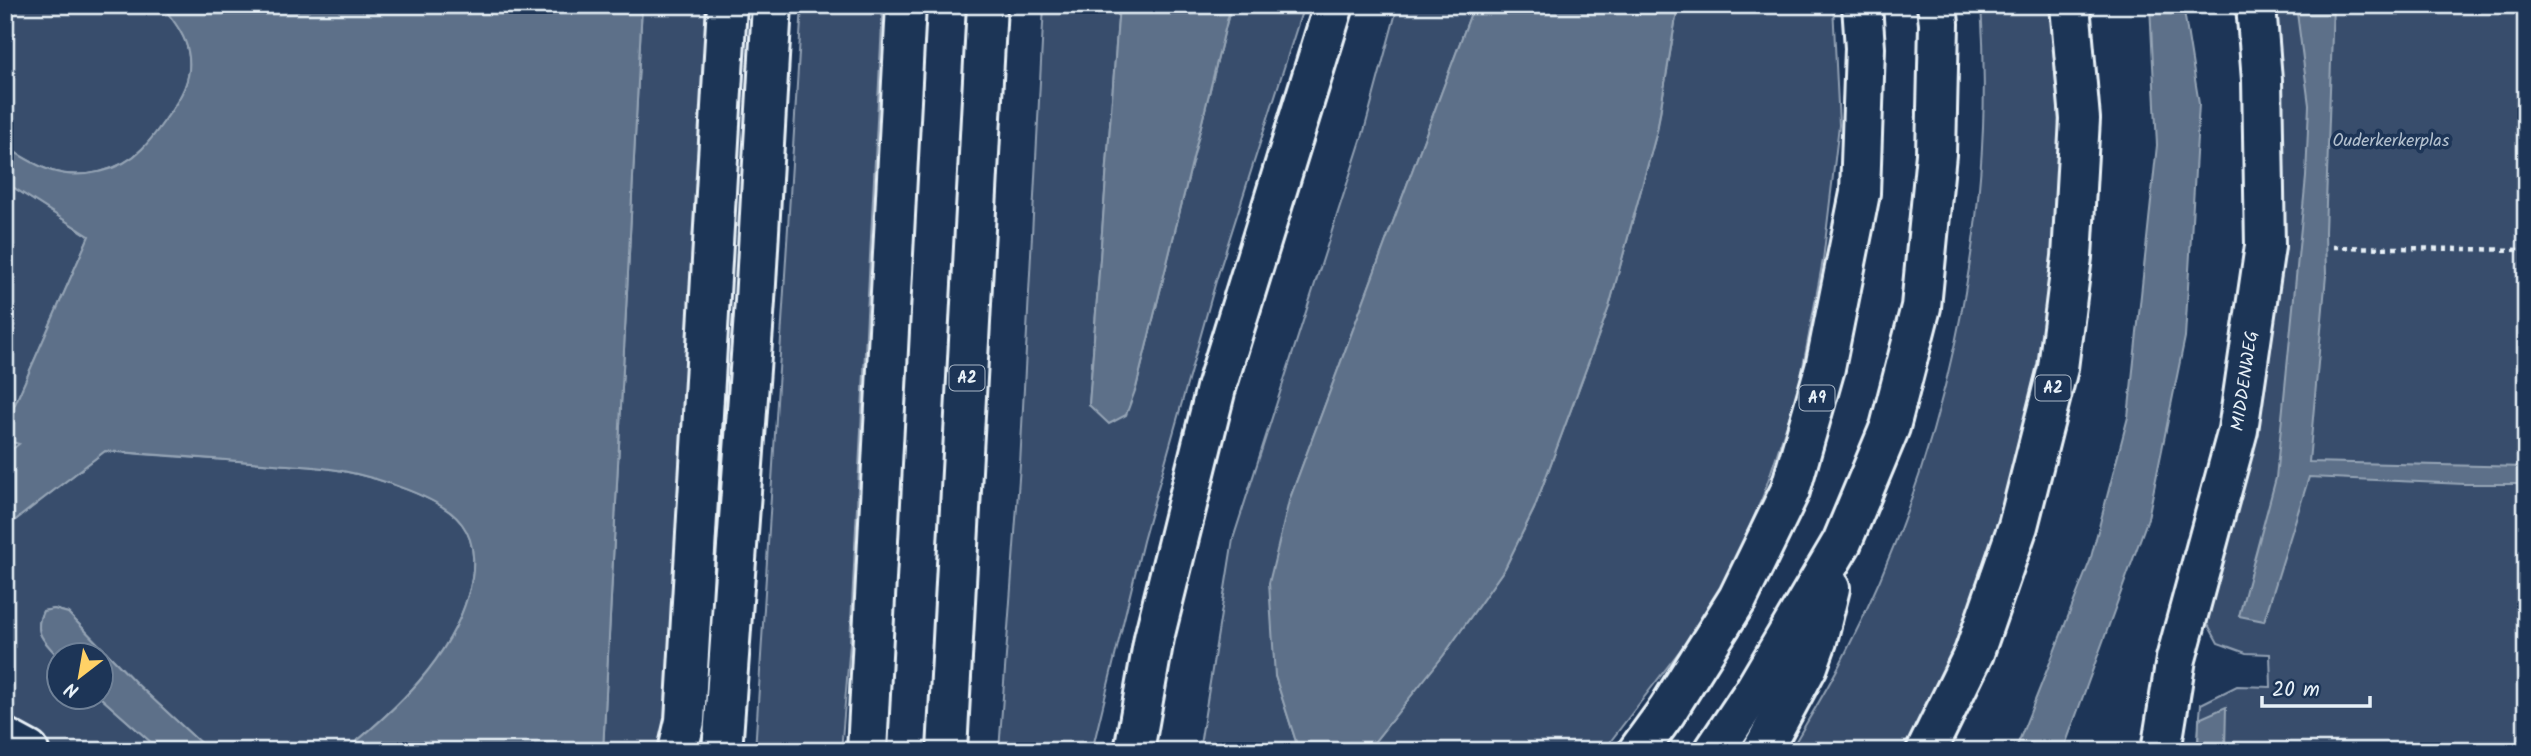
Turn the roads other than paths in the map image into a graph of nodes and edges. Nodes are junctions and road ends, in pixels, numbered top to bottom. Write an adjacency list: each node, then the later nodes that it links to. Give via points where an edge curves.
1 (727, 5): 11 (main road)
2 (772, 5): 12 (main road)
3 (906, 5): 17 (main road)
4 (987, 5): 18 (main road, A2)
5 (1334, 5): 19 (main road, via 1216,388 1154,638)
6 (1863, 5): 20 (main road, A9, via 1860,193 1825,368 1790,491 1738,598)
7 (1937, 5): 10 (main road, via 1936,154 1921,307 1890,427)
8 (2070, 5): 23 (main road, A2, via 2080,119 2073,257 2058,368 2018,526 1974,653)
9 (2256, 5): 24 (main road, MIDDENWEG, via 2265,246 2238,430 2176,659)
10 (1842, 542): 21 (main road); 22 (main road, via 1808,666)
11 (695, 550): 12 (main road); 15 (main road, via 685,721)
12 (729, 648): 16 (main road)
13 (5, 738): 14 (main road)
14 (29, 751)
15 (678, 751)
16 (722, 751)
17 (867, 751)
18 (947, 751)
19 (1133, 751)
20 (1638, 751)
21 (1714, 751)
22 (1762, 751)
23 (1926, 751)
24 (2161, 751)

